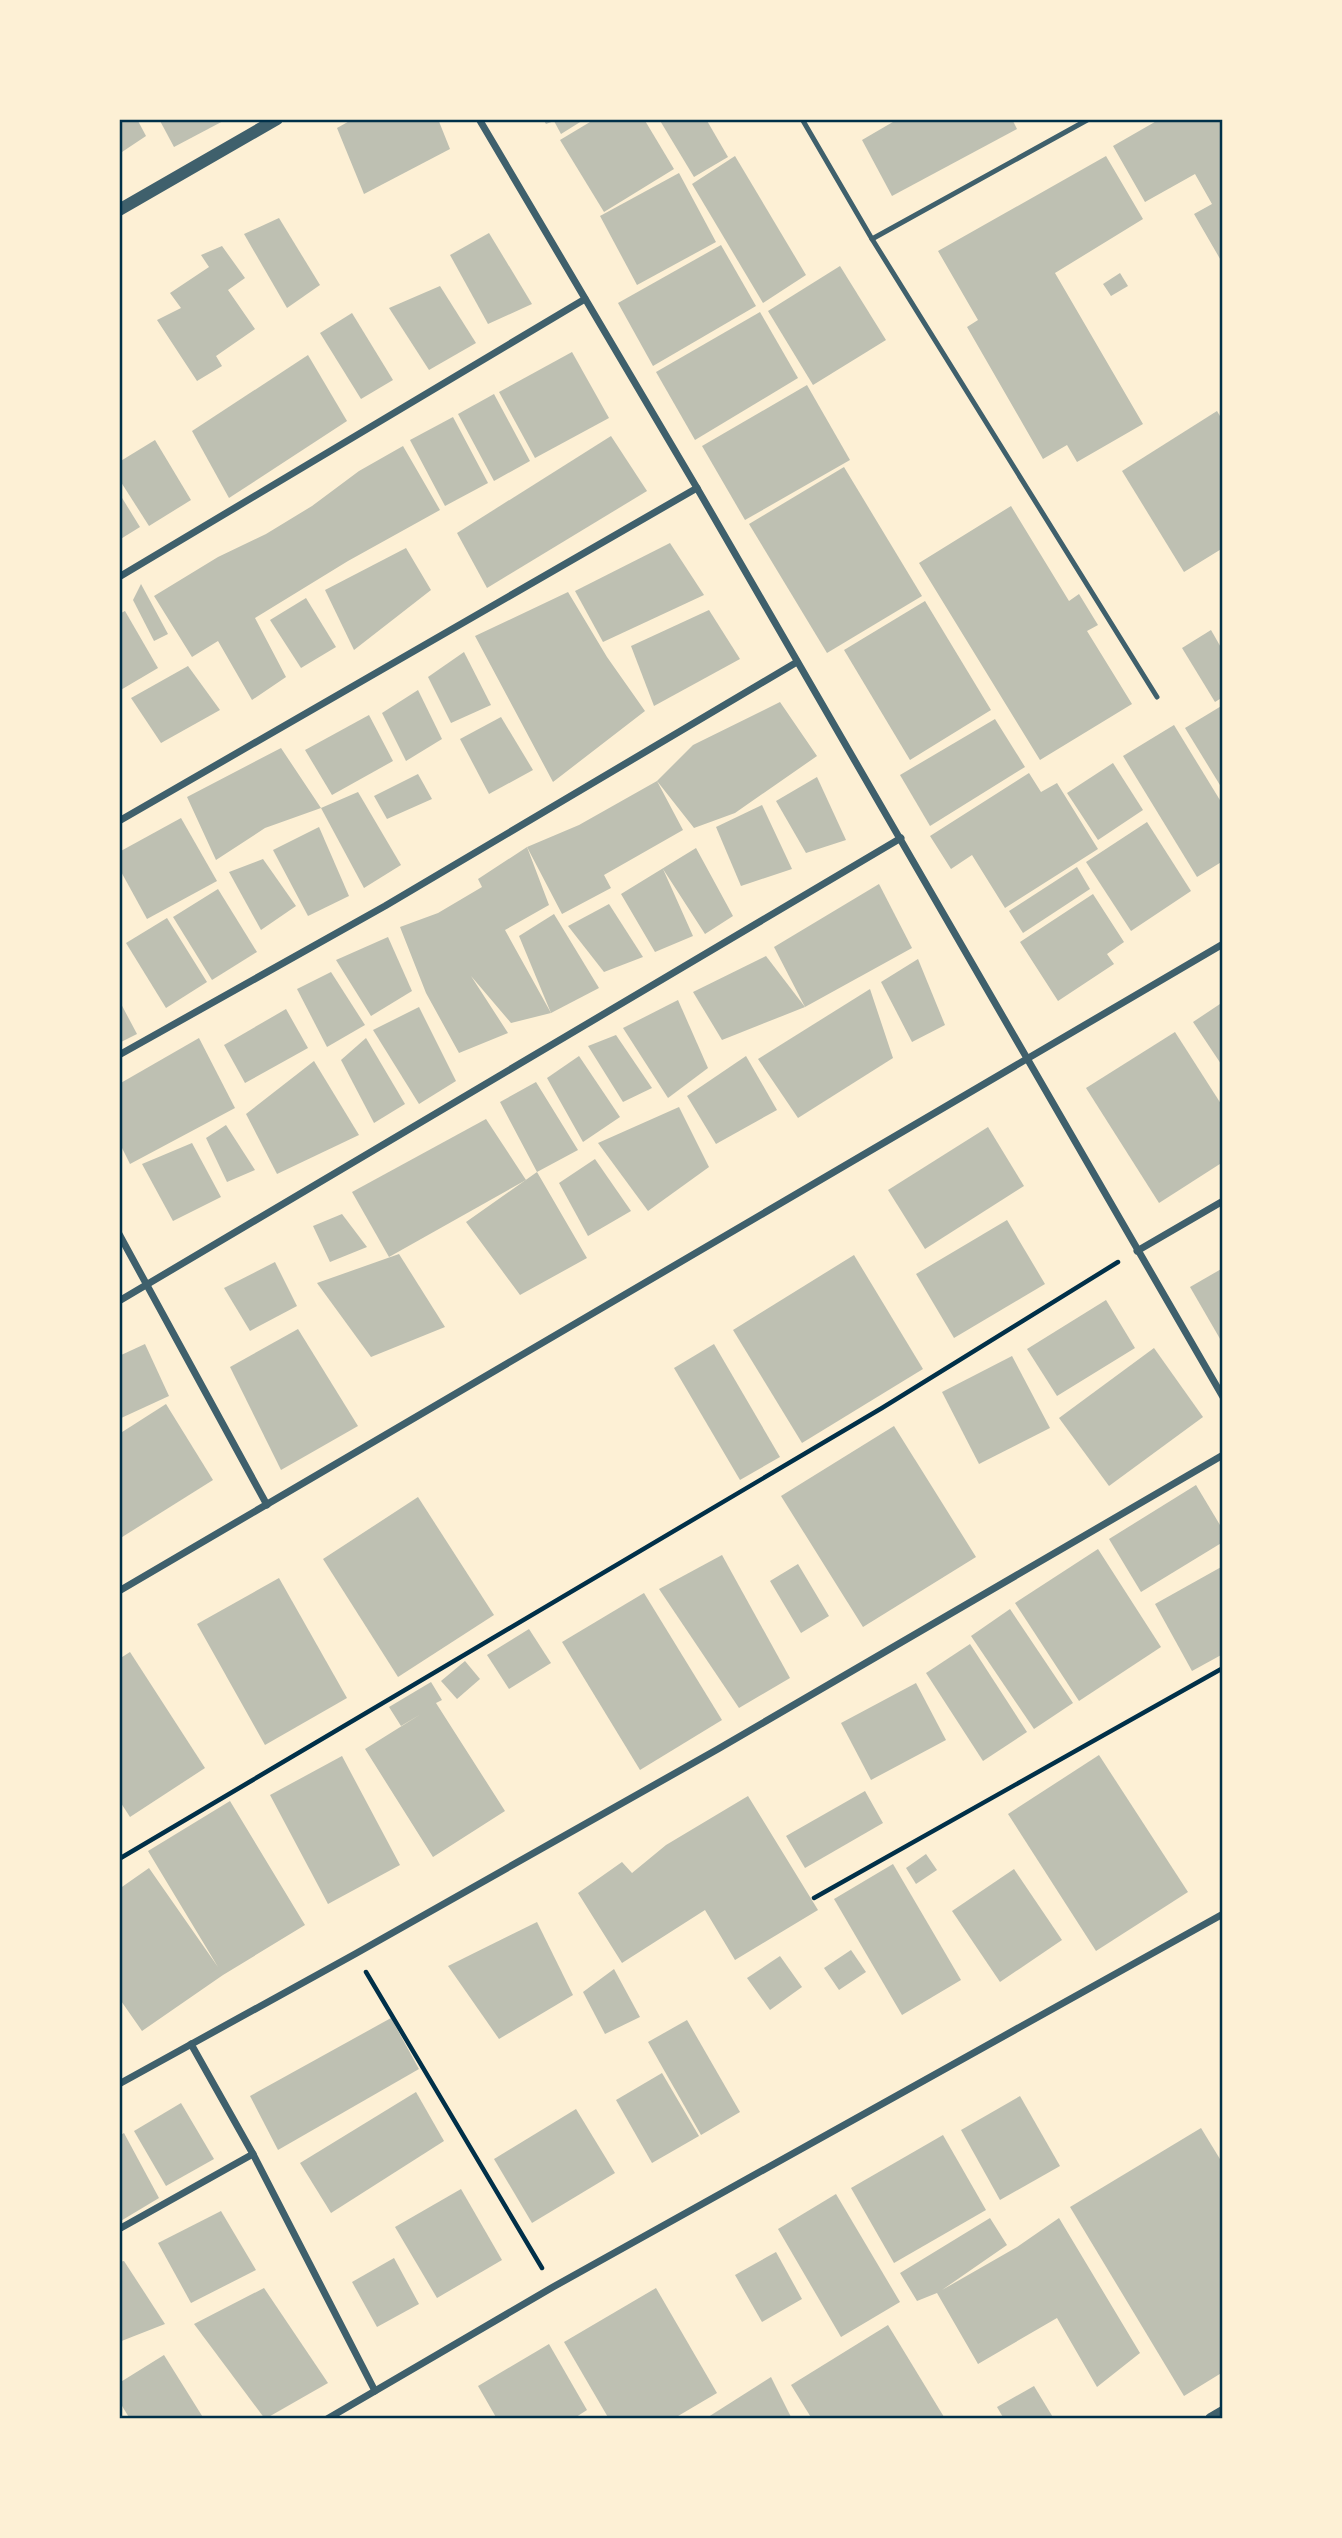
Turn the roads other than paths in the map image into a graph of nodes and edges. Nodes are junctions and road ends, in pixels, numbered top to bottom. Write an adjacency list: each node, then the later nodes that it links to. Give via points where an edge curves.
1 (277, 119): 5 (street)
2 (479, 119): 7 (street)
3 (802, 119): 6 (lane)
4 (1089, 119): 6 (lane)
5 (119, 210)
6 (872, 239): 11 (lane)
7 (585, 299): 8 (street); 9 (street)
8 (697, 488): 10 (street); 12 (street)
9 (119, 577)
10 (797, 662): 13 (street); 15 (street, via 385,906)
11 (1157, 697)
12 (119, 821)
13 (901, 838): 16 (street); 20 (street)
14 (1223, 944): 16 (street)
15 (119, 1055)
16 (1027, 1059): 19 (street); 24 (street)
17 (1223, 1201): 19 (street)
18 (119, 1234): 20 (street)
19 (1137, 1251): 22 (street)
20 (148, 1284): 21 (street); 24 (street)
21 (119, 1301)
22 (1223, 1396)
23 (1223, 1455): 27 (street, via 718,1749)
24 (267, 1505): 25 (street)
25 (119, 1591)
26 (1223, 1914): 31 (street)
27 (191, 2044): 28 (street); 29 (street)
28 (119, 2084)
29 (253, 2154): 30 (street); 31 (street)
30 (119, 2229)
31 (375, 2391): 33 (street)
32 (1223, 2412): 34 (street)
33 (327, 2419)
34 (1211, 2419)

